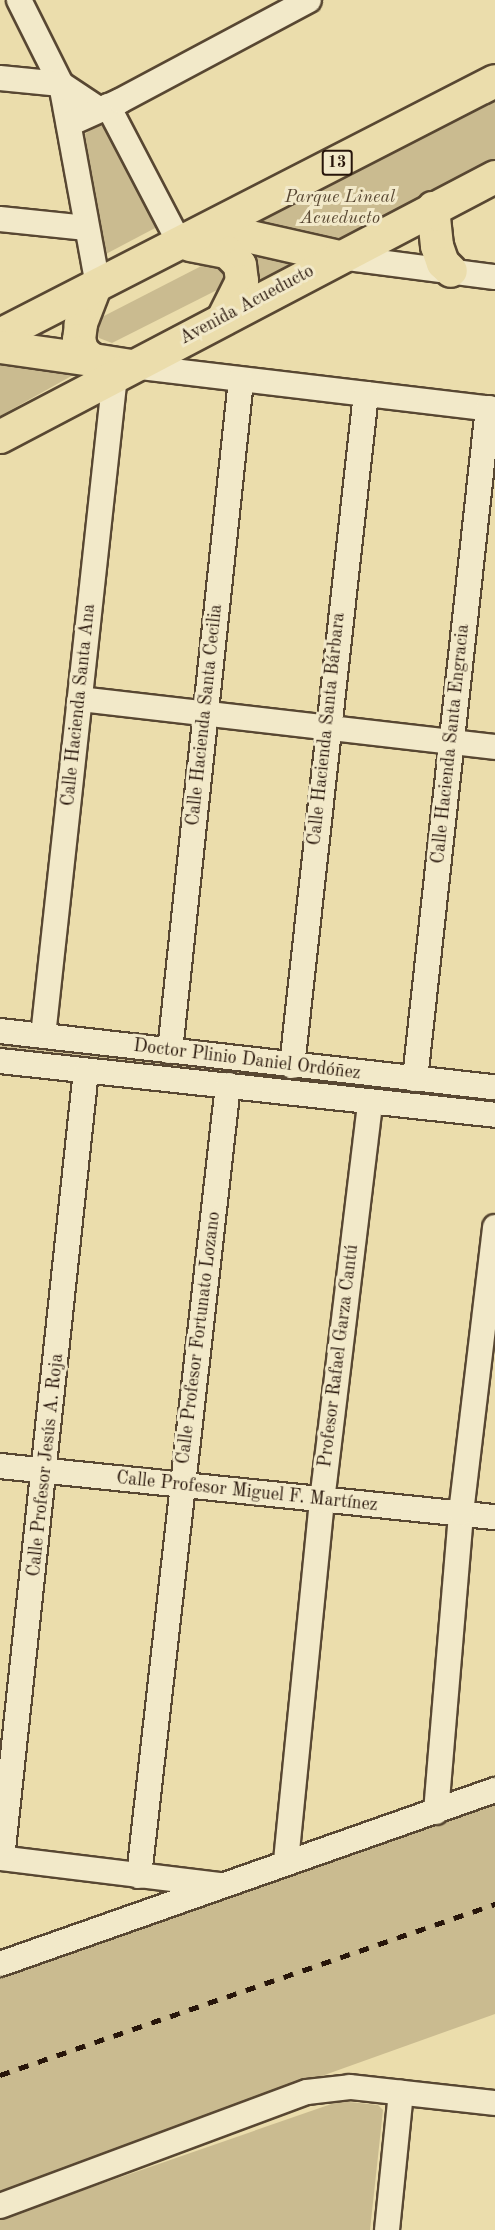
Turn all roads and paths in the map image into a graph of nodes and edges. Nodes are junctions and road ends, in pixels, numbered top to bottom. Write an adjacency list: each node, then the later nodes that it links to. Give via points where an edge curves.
1 (19, 0): 5 (street)
2 (309, 0): 6 (street)
3 (0, 78): 5 (street)
4 (495, 81): 12 (main road, 13)
5 (61, 84): 6 (street); 7 (street)
6 (104, 108): 7 (street); 13 (street)
7 (69, 124): 11 (street)
8 (495, 177): 9 (main road, Avenida Acueducto)
9 (434, 208): 14 (main road, Avenida Acueducto); 15 (main road, via 437,246 443,263)
10 (0, 219): 11 (street)
11 (87, 228): 17 (street)
12 (212, 228): 13 (main road, 13); 14 (main road)
13 (180, 244): 17 (main road, 13); 18 (main road, via 216,248 227,252 240,265 242,280)
14 (340, 256): 15 (street); 18 (main road, Avenida Acueducto)
15 (451, 271): 16 (street)
16 (495, 277)
17 (96, 286): 19 (main road, 13); 21 (main road, via 79,340 83,352)
18 (224, 317): 21 (main road, Avenida Acueducto)
19 (0, 335)
20 (0, 347): 21 (main road)
21 (113, 367): 22 (street); 25 (main road, Avenida Acueducto); 26 (street, Calle Hacienda Santa Ana)
22 (241, 380): 23 (street); 27 (street, Calle Hacienda Santa Cecilia)
23 (366, 394): 24 (street); 28 (street, Calle Hacienda Santa Bárbara)
24 (492, 409): 29 (street, Calle Hacienda Santa Engracia)
25 (0, 437)
26 (80, 699): 27 (street); 32 (street, Calle Hacienda Santa Ana)
27 (205, 713): 28 (street); 33 (street, Calle Hacienda Santa Cecilia)
28 (326, 729): 29 (street); 35 (street, Calle Hacienda Santa Bárbara)
29 (451, 742): 30 (street); 37 (street, Calle Hacienda Santa Engracia)
30 (495, 747)
31 (0, 1030): 32 (street, Doctor Plinio Daniel Ordóñez)
32 (43, 1036): 33 (street, Doctor Plinio Daniel Ordóñez)
33 (170, 1051): 35 (street, Doctor Plinio Daniel Ordóñez)
34 (0, 1061): 36 (street, Doctor Plinio Daniel Ordóñez)
35 (292, 1066): 37 (street, Doctor Plinio Daniel Ordóñez)
36 (86, 1071): 38 (street, Doctor Plinio Daniel Ordóñez); 44 (street, Calle Profesor Jesús A. Roja)
37 (415, 1079): 39 (street, Doctor Plinio Daniel Ordóñez)
38 (228, 1085): 40 (street, Doctor Plinio Daniel Ordóñez); 45 (street, Calle Profesor Fortunato Lozano)
39 (495, 1087)
40 (370, 1102): 41 (street, Doctor Plinio Daniel Ordóñez); 46 (street, Profesor Rafael Garza Cantú)
41 (495, 1114)
42 (495, 1227): 47 (street)
43 (0, 1466): 44 (street, Calle Profesor Miguel F. Martínez)
44 (46, 1471): 45 (street, Calle Profesor Miguel F. Martínez); 51 (street, Calle Profesor Jesús A. Roja)
45 (182, 1486): 46 (street, Calle Profesor Miguel F. Martínez); 53 (street, Calle Profesor Fortunato Lozano)
46 (321, 1501): 47 (street, Calle Profesor Miguel F. Martínez); 52 (street, Profesor Rafael Garza Cantú)
47 (461, 1513): 48 (street, Calle Profesor Miguel F. Martínez); 50 (street)
48 (495, 1517)
49 (495, 1790): 50 (street)
50 (436, 1812): 52 (street)
51 (1, 1858): 53 (street)
52 (286, 1861): 54 (street)
53 (139, 1876): 54 (street)
54 (225, 1886): 55 (street)
55 (0, 1964)
56 (401, 2092): 57 (street); 58 (street, via 350,2087 307,2092); 59 (street)
57 (495, 2103)
58 (0, 2206)
59 (387, 2230)

